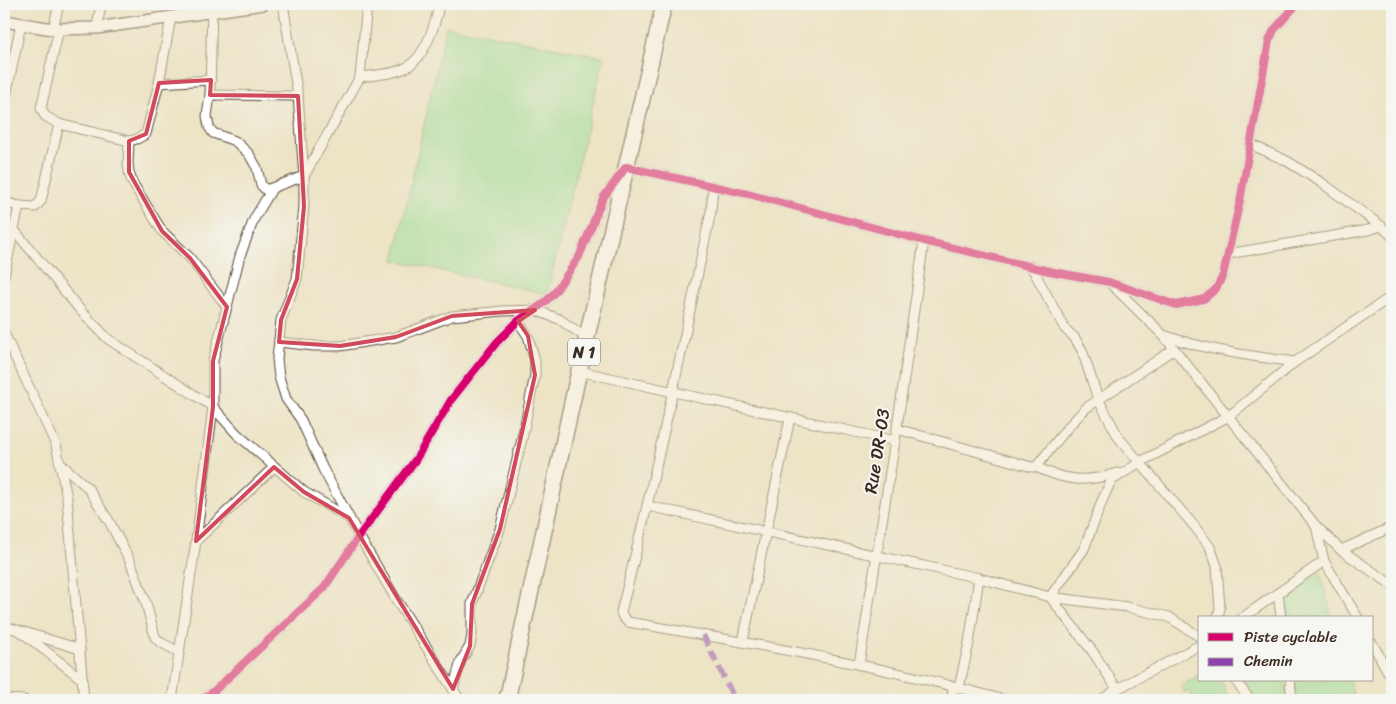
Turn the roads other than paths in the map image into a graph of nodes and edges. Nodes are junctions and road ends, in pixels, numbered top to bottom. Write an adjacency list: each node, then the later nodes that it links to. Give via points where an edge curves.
1 (59, 4): 14 (street)
2 (102, 4): 13 (street)
3 (263, 4): 9 (main road)
4 (283, 4): 19 (street)
5 (367, 4): 15 (street)
6 (439, 4): 15 (street, via 422,53 404,69)
7 (664, 4): 24 (highway, N 1)
8 (1297, 4): 23 (street, via 1274,30 1269,42)
9 (212, 7): 10 (main road); 16 (street)
10 (171, 17): 13 (main road); 17 (street)
11 (4, 21): 12 (main road)
12 (22, 24): 14 (main road); 20 (street)
13 (97, 28): 14 (main road)
14 (56, 29): 21 (street, via 41,108 45,116)
15 (360, 77): 25 (street)
16 (211, 80): 17 (street); 18 (street)
17 (159, 83): 22 (street, via 146,134)
18 (210, 95): 19 (street); 27 (street, via 209,127 213,133 235,141 250,154 261,185 266,190)
19 (298, 96): 25 (street)
20 (4, 106)
21 (60, 124): 22 (street); 29 (street, via 40,201 35,207)
22 (129, 142): 39 (street, via 128,163 132,182 162,231 190,258)
23 (1250, 144): 30 (street, via 1294,165); 34 (street)
24 (626, 167): 26 (street); 40 (street, via 603,198 579,257 555,292); 44 (highway, N 1)
25 (304, 176): 27 (street); 45 (street, via 297,278 281,320)
26 (713, 186): 33 (street); 49 (street, via 711,211)
27 (272, 189): 39 (street, via 254,219 240,256)
28 (4, 202): 29 (street)
29 (19, 206): 31 (street)
30 (1381, 226): 32 (street); 34 (street)
31 (14, 230): 36 (street); 51 (street, via 108,339)
32 (1392, 236)
33 (924, 241): 35 (street); 54 (street, Rue DR-03)
34 (1228, 254): 37 (street, via 1216,289 1204,299 1176,305)
35 (1031, 266): 37 (street); 50 (street, via 1065,329 1082,350)
36 (4, 276)
37 (1109, 282): 43 (street)
38 (1392, 296): 47 (street)
39 (227, 307): 51 (street, via 213,361)
40 (535, 310): 41 (street); 44 (street, via 559,319); 45 (street, via 452,316 396,338 340,346)
41 (518, 321): 66 (street, via 450,400 416,459); 93 (street, via 528,336 535,360 535,375 500,529 472,604 470,646 461,661)
42 (4, 333): 57 (street, via 56,446)
43 (1163, 335): 46 (street); 47 (street, via 1244,355)
44 (587, 338): 48 (highway, N 1)
45 (278, 342): 62 (street, via 279,377 286,399 301,420 322,469)
46 (1174, 349): 50 (street); 52 (street)
47 (1294, 362): 52 (street)
48 (579, 371): 49 (street); 101 (highway, N 1)
49 (674, 392): 53 (street); 61 (street)
50 (1098, 399): 56 (street, via 1119,438); 59 (street, via 1068,427)
51 (213, 407): 58 (street); 67 (street)
52 (1229, 416): 56 (street); 63 (street)
53 (790, 418): 55 (street); 65 (street)
54 (897, 428): 55 (street, Rue DR-03); 59 (street)
55 (895, 441): 69 (street, Rue DR-03)
56 (1140, 462): 60 (street); 75 (street, via 1210,547 1217,566)
57 (60, 463): 85 (street, via 67,498); 86 (street, via 88,488 109,521 130,561 155,637)
58 (274, 467): 62 (street, via 304,492); 67 (street)
59 (1036, 467): 60 (street, via 1057,477 1078,480 1099,479)
60 (1125, 471): 74 (street, via 1111,481 1084,549)
61 (648, 506): 65 (street); 82 (street, via 621,612 623,617 628,622)
62 (349, 518): 66 (street)
63 (1316, 526): 68 (street); 70 (street)
64 (1392, 527): 68 (street)
65 (766, 532): 69 (street); 82 (street)
66 (359, 536): 93 (street); 99 (street, via 324,588)
67 (196, 540): 86 (street)
68 (1341, 550): 72 (street)
69 (877, 556): 71 (street); 87 (street, Rue DR-03)
70 (1324, 561): 73 (street); 78 (street)
71 (979, 578): 74 (street); 92 (street, via 969,644)
72 (1392, 585)
73 (1278, 593): 76 (street); 77 (street)
74 (1050, 597): 81 (street, via 1127,607 1169,617); 94 (street)
75 (1218, 616)
76 (1245, 616)
77 (1281, 616)
78 (1357, 616)
79 (4, 626): 80 (street)
80 (20, 631): 85 (street); 89 (street)
81 (1198, 636)
82 (742, 642): 87 (street)
83 (1198, 646): 94 (street)
84 (1374, 647): 88 (street)
85 (80, 649): 89 (street)
86 (179, 652): 98 (street)
87 (859, 665): 92 (street)
88 (1392, 679)
89 (83, 680): 97 (street)
90 (1290, 682): 107 (street)
91 (1238, 684): 105 (street); 106 (street)
92 (956, 687): 102 (street); 103 (street)
93 (453, 689): 100 (street)
94 (1117, 689): 104 (street)
95 (4, 698): 96 (street)
96 (24, 700)
97 (84, 700)
98 (172, 700)
99 (202, 700)
100 (460, 700)
101 (507, 700)
102 (951, 700)
103 (1004, 700)
104 (1102, 700)
105 (1240, 700)
106 (1250, 700)
107 (1292, 700)

